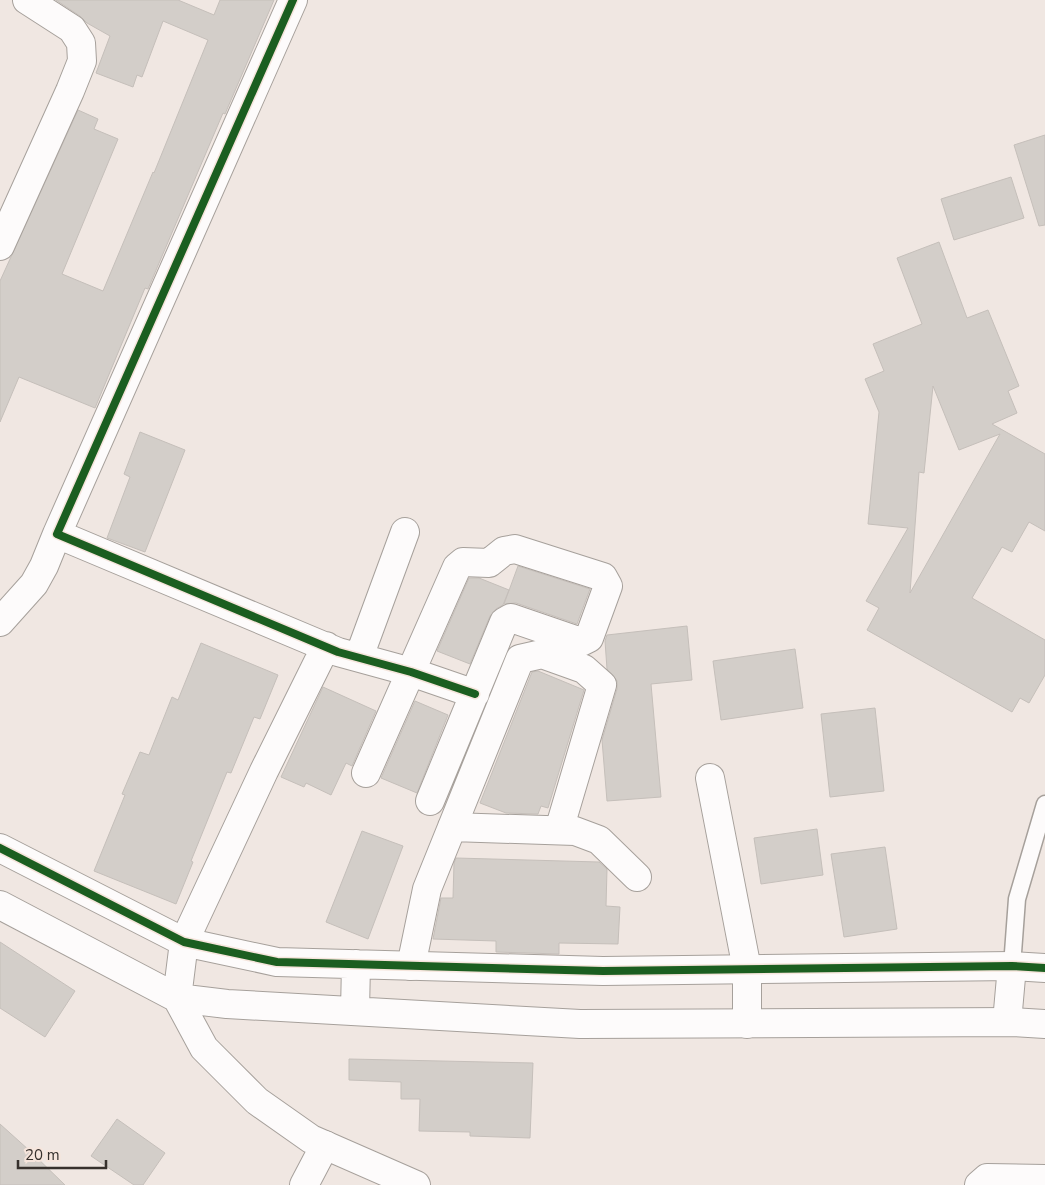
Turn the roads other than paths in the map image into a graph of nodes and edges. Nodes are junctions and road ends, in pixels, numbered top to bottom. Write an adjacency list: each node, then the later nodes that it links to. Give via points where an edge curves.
1 (28, 0): 3 (street, via 72,29 81,43 82,61)
2 (293, 0): 5 (street)
3 (0, 246)
4 (405, 532): 8 (street)
5 (58, 534): 6 (street, via 34,584); 7 (street)
6 (0, 622)
7 (326, 646): 8 (street); 20 (street)
8 (359, 657): 9 (street)
9 (411, 672): 10 (street); 10 (street, via 457,567 463,562 489,563 504,551 515,549 602,577 608,586 589,638 581,642 511,618 504,622); 11 (street)
10 (475, 694): 13 (street)
11 (366, 773)
12 (710, 778): 25 (street)
13 (430, 801)
14 (1045, 804): 23 (lane, via 1017,899)
15 (452, 827): 16 (street); 16 (street, via 520,659 542,654 584,668 602,685); 22 (street, via 427,888)
16 (559, 830): 18 (street, via 575,831 599,840)
17 (0, 848): 20 (street)
18 (637, 877)
19 (0, 905): 26 (street)
20 (184, 942): 21 (street, via 278,962); 26 (street)
21 (356, 964): 22 (street); 27 (street)
22 (411, 966): 25 (street, via 604,971)
23 (1012, 966): 24 (street); 25 (street); 28 (street)
24 (1045, 968)
25 (747, 969): 29 (street)
26 (177, 998): 27 (street); 31 (street, via 204,1048 257,1101 311,1139)
27 (355, 1011): 29 (street, via 580,1024)
28 (1007, 1022): 29 (street); 30 (street)
29 (747, 1024)
30 (1045, 1024)
31 (325, 1145): 33 (street); 34 (street)
32 (1045, 1179): 35 (street, via 987,1178)
33 (304, 1185)
34 (416, 1185)
35 (979, 1185)

